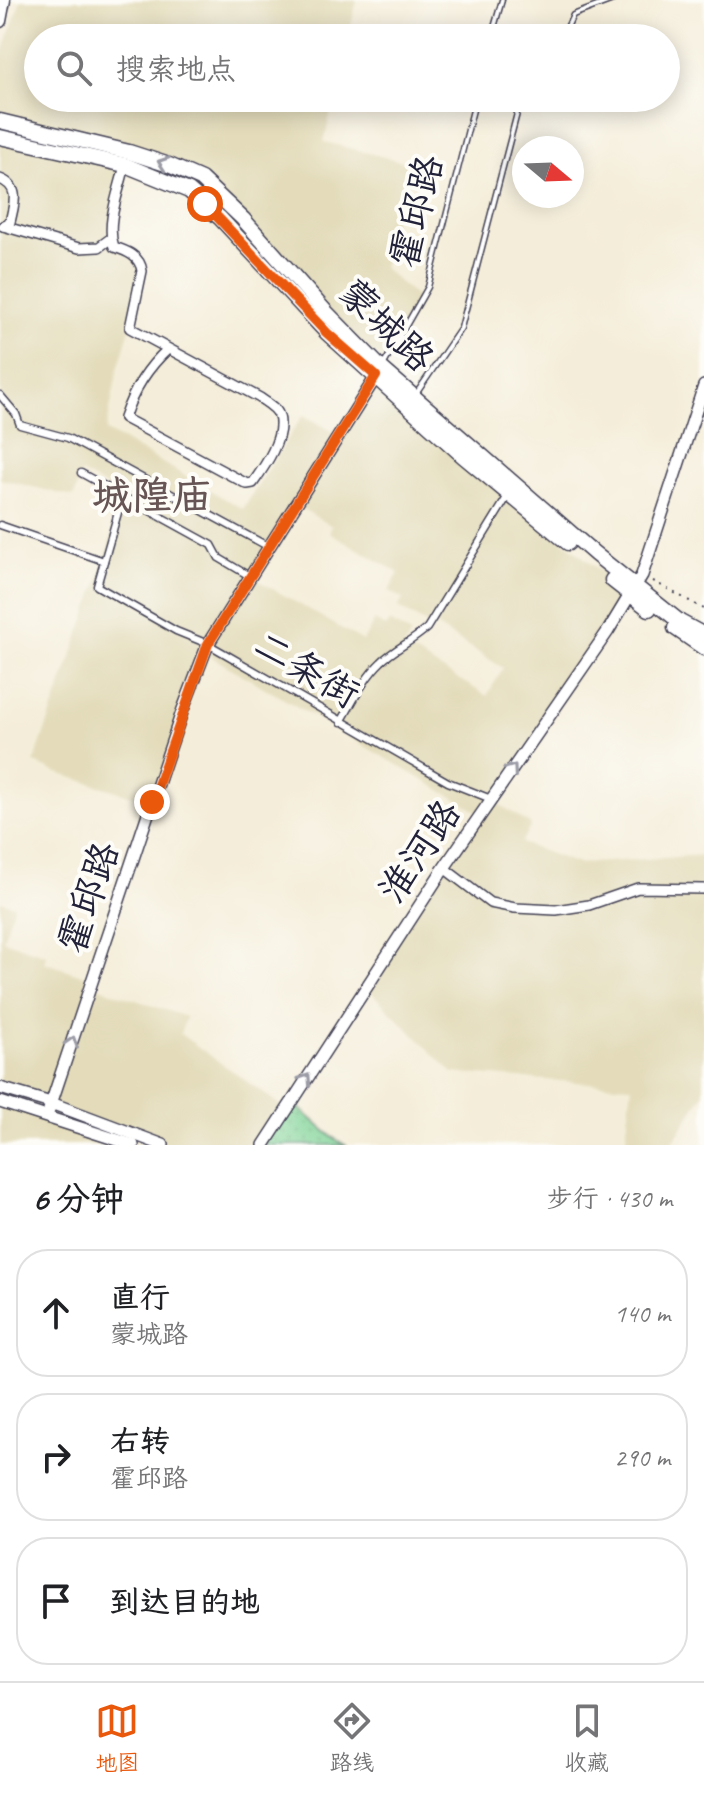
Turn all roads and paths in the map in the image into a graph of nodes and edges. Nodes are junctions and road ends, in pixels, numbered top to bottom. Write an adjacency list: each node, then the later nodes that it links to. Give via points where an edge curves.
1 (4, 0): 4 (main road)
2 (502, 0): 5 (lane)
3 (613, 0): 6 (lane, via 573,15)
4 (0, 21)
5 (495, 24)
6 (569, 24)
7 (472, 112): 16 (lane, 霍邱路, via 428,287)
8 (517, 112): 19 (lane, via 461,328)
9 (0, 121): 16 (main road, 蒙城路, one-way to 9, via 201,179 129,152)
10 (0, 137): 11 (main road, 蒙城路)
11 (125, 165): 14 (street); 16 (main road, 蒙城路, via 177,185 205,204 327,333)
12 (0, 179): 13 (street, via 15,192 10,222)
13 (1, 226): 14 (street, via 79,248 99,247)
14 (110, 239): 15 (street, via 141,264 130,328)
15 (168, 349): 15 (street, via 275,408 279,432 253,483 124,418 140,382)
16 (379, 372): 19 (main road, 蒙城路); 21 (main road, 蒙城路); 24 (street, 霍邱路)
17 (704, 386): 27 (street, 淮河路)
18 (0, 395): 24 (street, via 20,425 68,438)
19 (415, 397): 27 (main road, 蒙城路)
20 (81, 473): 22 (street)
21 (509, 494): 27 (main road, 蒙城路); 32 (street, via 427,628 378,664)
22 (123, 495): 25 (street); 26 (street, via 212,545 217,556)
23 (0, 525): 25 (street)
24 (269, 547): 26 (street, 霍邱路)
25 (104, 561): 30 (street, 二条街, via 97,586)
26 (251, 577): 30 (street, 霍邱路)
27 (636, 586): 28 (path); 29 (main road, 蒙城路); 31 (main road, 蒙城路); 33 (street, 淮河路, one-way to 27)
28 (704, 609)
29 (704, 635)
30 (208, 644): 32 (street, 二条街); 38 (street, 霍邱路, one-way to 30)
31 (704, 648)
32 (341, 722): 33 (street, 二条街, via 448,782)
33 (491, 799): 34 (street, 淮河路)
34 (444, 868): 35 (street, via 490,903 515,908 589,905 638,888); 42 (street, 淮河路, one-way to 34)
35 (704, 889)
36 (0, 1088): 38 (street)
37 (0, 1102): 39 (street)
38 (51, 1103): 39 (street, 霍邱路); 41 (street)
39 (47, 1116): 40 (street)
40 (133, 1145)
41 (163, 1145)
42 (264, 1145)

